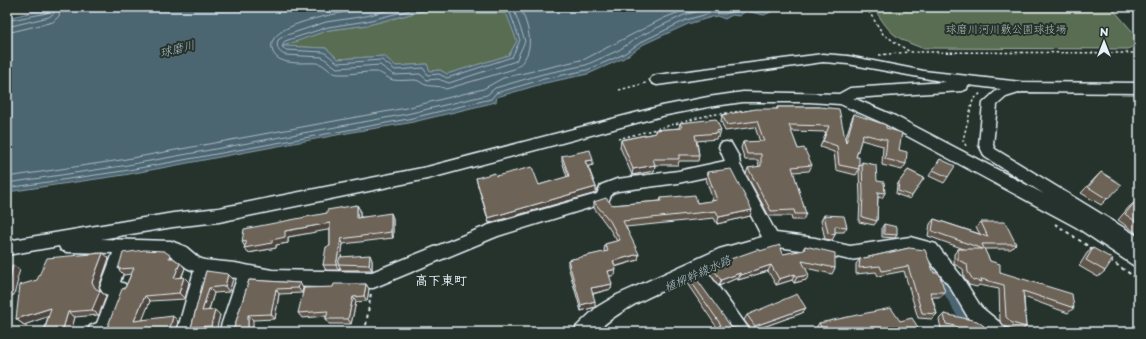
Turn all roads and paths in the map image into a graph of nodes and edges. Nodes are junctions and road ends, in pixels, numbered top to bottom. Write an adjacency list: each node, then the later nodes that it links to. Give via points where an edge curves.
1 (866, 7): 2 (path, via 883,34 910,52)
2 (1139, 53)
3 (657, 80): 4 (street, via 823,58 848,60 924,76); 6 (path)
4 (1021, 87): 5 (street); 7 (street, via 970,86 872,91 850,93); 15 (street, via 1001,94 990,103 986,145 990,153)
5 (1139, 88)
6 (618, 90)
7 (842, 99): 14 (street, via 809,96 743,97 708,102 662,111 427,173 219,215 173,220); 20 (street, via 890,120 1022,188 1082,222)
8 (754, 110): 9 (path, via 709,115)
9 (618, 139)
10 (726, 147): 11 (street)
11 (733, 165): 13 (street); 24 (street, via 678,177 617,185 606,189 603,198 495,230)
12 (1055, 224): 18 (path)
13 (772, 241): 22 (street, via 725,254); 32 (street, via 815,244 850,253 910,244 930,248 976,312)
14 (48, 242): 16 (street); 17 (street)
15 (1139, 246)
16 (123, 247): 21 (street, via 171,248 193,263); 26 (street, via 109,288 119,289 103,331)
17 (7, 248)
18 (1100, 254)
19 (1107, 258): 25 (path)
20 (1139, 260)
21 (204, 267): 23 (street); 27 (street)
22 (697, 272): 30 (street, via 623,301 603,313); 31 (street)
23 (247, 273): 24 (street, via 272,278); 28 (street)
24 (373, 280): 29 (path)
25 (1139, 280)
26 (96, 332)
27 (186, 332)
28 (228, 332)
29 (365, 332)
30 (582, 332)
31 (742, 332)
32 (998, 332)

